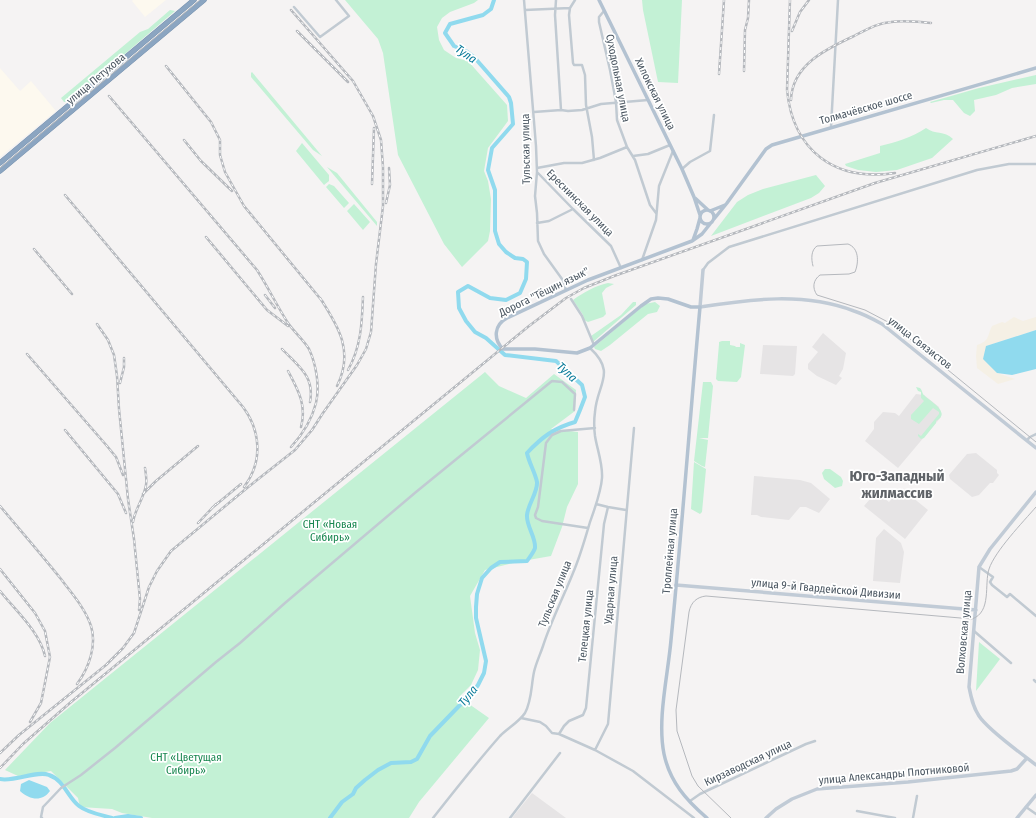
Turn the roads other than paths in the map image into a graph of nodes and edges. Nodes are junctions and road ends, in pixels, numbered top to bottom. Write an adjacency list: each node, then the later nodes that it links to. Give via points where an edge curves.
1 (194, 0): 15 (highway, улица Петухова)
2 (204, 0): 16 (highway, улица Петухова)
3 (336, 0): 9 (street, via 348,16 320,37)
4 (524, 0): 12 (street, Тульская улица)
5 (556, 0): 10 (street)
6 (575, 0): 11 (street)
7 (599, 0): 13 (main road, Хилокская улица)
8 (838, 0): 25 (street)
9 (294, 7)
10 (556, 8): 11 (street); 12 (street); 22 (street)
11 (570, 8): 21 (street, via 573,63 582,65)
12 (525, 10): 23 (street, Тульская улица)
13 (604, 11): 18 (main road, Хилокская улица); 20 (street, Суходольная улица, via 599,17 599,22)
14 (1036, 68): 25 (main road, Толмачёвское шоссе)
15 (94, 84): 16 (highway); 17 (highway, улица Петухова)
16 (98, 89): 19 (highway, улица Петухова)
17 (80, 96): 19 (highway); 31 (highway, улица Петухова)
18 (649, 100): 20 (street); 26 (main road, Хилокская улица)
19 (83, 101): 35 (highway, улица Петухова)
20 (616, 102): 21 (street); 27 (street, Суходольная улица, via 616,120)
21 (587, 109): 22 (street); 30 (street)
22 (561, 110): 23 (street)
23 (534, 112): 34 (street, Тульская улица)
24 (714, 115): 33 (street, via 710,151)
25 (831, 127): 37 (main road, Толмачёвское шоссе, via 766,149)
26 (670, 145): 28 (main road, Хилокская улица); 29 (street, via 648,154)
27 (626, 146): 29 (street, Суходольная улица); 30 (street)
28 (673, 150): 33 (main road, Хилокская улица); 40 (street, via 659,186)
29 (633, 156): 40 (street, Суходольная улица, via 650,205)
30 (594, 160): 34 (street, via 550,165)
31 (0, 163)
32 (1036, 164): 48 (street, via 1009,164 977,170 729,248 708,263)
33 (682, 168): 36 (main road, Хилокская улица)
34 (537, 170): 38 (street, Ереснинская улица); 43 (street, Тульская улица)
35 (0, 171)
36 (694, 197): 39 (main road); 41 (main road, Хилокская улица)
37 (727, 203): 39 (main road); 42 (main road, Толмачёвское шоссе)
38 (573, 209): 43 (street); 47 (street, Ереснинская улица, via 611,246)
39 (709, 211): 41 (main road, via 702,212); 42 (main road)
40 (656, 213): 46 (street)
41 (700, 217): 44 (main road, via 703,224); 45 (main road)
42 (714, 219): 44 (main road)
43 (537, 223): 49 (street, Тульская улица, via 540,247 557,270)
44 (710, 224): 45 (main road)
45 (692, 241): 46 (main road, Дорога "Тёщин язык")
46 (642, 260): 47 (main road, Дорога "Тёщин язык")
47 (621, 268): 49 (main road, Дорога "Тёщин язык")
48 (703, 270): 51 (main road, Троллейная улица)
49 (566, 290): 53 (main road, Дорога "Тёщин язык", via 504,320 496,328 496,338 504,349 574,353)
50 (571, 300): 52 (street, via 582,316)
51 (700, 307): 52 (main road, via 691,307 668,299 651,299); 58 (main road, улица Связистов, via 752,299 796,298 859,312 882,324); 66 (main road, Троллейная улица)
52 (594, 344): 53 (main road)
53 (590, 348): 55 (street, Тульская улица, via 597,354 604,367 602,387 596,406)
54 (574, 410): 84 (street, via 575,394 562,382 552,382 372,528 114,748 61,788 43,807)
55 (595, 428): 61 (street, Тульская улица, via 602,478); 64 (street, via 561,431 552,435 546,443 535,515 542,521)
56 (634, 428): 63 (street, Ударная улица)
57 (1036, 434): 58 (street)
58 (1026, 440): 59 (main road, улица Связистов)
59 (1036, 448)
60 (1036, 492): 65 (main road, Волховская улица, via 990,549)
61 (596, 504): 62 (street); 64 (street, Тульская улица)
62 (608, 507): 63 (street); 72 (street, Телецкая улица, via 604,524 586,708 583,715 570,721)
63 (626, 510): 74 (street, Ударная улица, via 608,724)
64 (588, 528): 71 (street, Тульская улица, via 573,573 550,626 534,673 529,702)
65 (979, 567): 67 (main road, Волховская улица); 68 (street, via 993,577 990,582 992,585 1007,597 1010,594)
66 (676, 585): 67 (main road, улица 9-й Гвардейской Дивизии); 80 (main road, Троллейная улица, via 662,740 672,778)
67 (976, 610): 69 (main road, Волховская улица)
68 (1036, 616)
69 (973, 631): 70 (street); 76 (main road, Волховская улица, via 969,687 972,704 979,717 991,729)
70 (1011, 663)
71 (521, 718): 72 (street, via 540,722 552,733); 85 (street, Тульская улица, via 506,729)
72 (559, 734): 74 (street)
73 (815, 741): 80 (street, Кирзаводская улица, via 700,794)
74 (594, 750): 87 (street, via 634,771)
75 (560, 754): 86 (street)
76 (1027, 758): 77 (main road, Волховская улица); 89 (main road, улица Александры Плотниковой, via 1017,769 1011,771 817,789 792,798)
77 (1036, 765)
78 (1036, 795): 81 (main road)
79 (917, 796): 91 (street)
80 (689, 802): 88 (main road, Троллейная улица)
81 (1026, 807): 83 (street); 92 (main road)
82 (857, 810): 90 (street)
83 (1036, 814)
84 (42, 817)
85 (433, 818)
86 (510, 818)
87 (694, 818)
88 (706, 818)
89 (766, 818)
90 (895, 818)
91 (913, 818)
92 (1017, 818)

